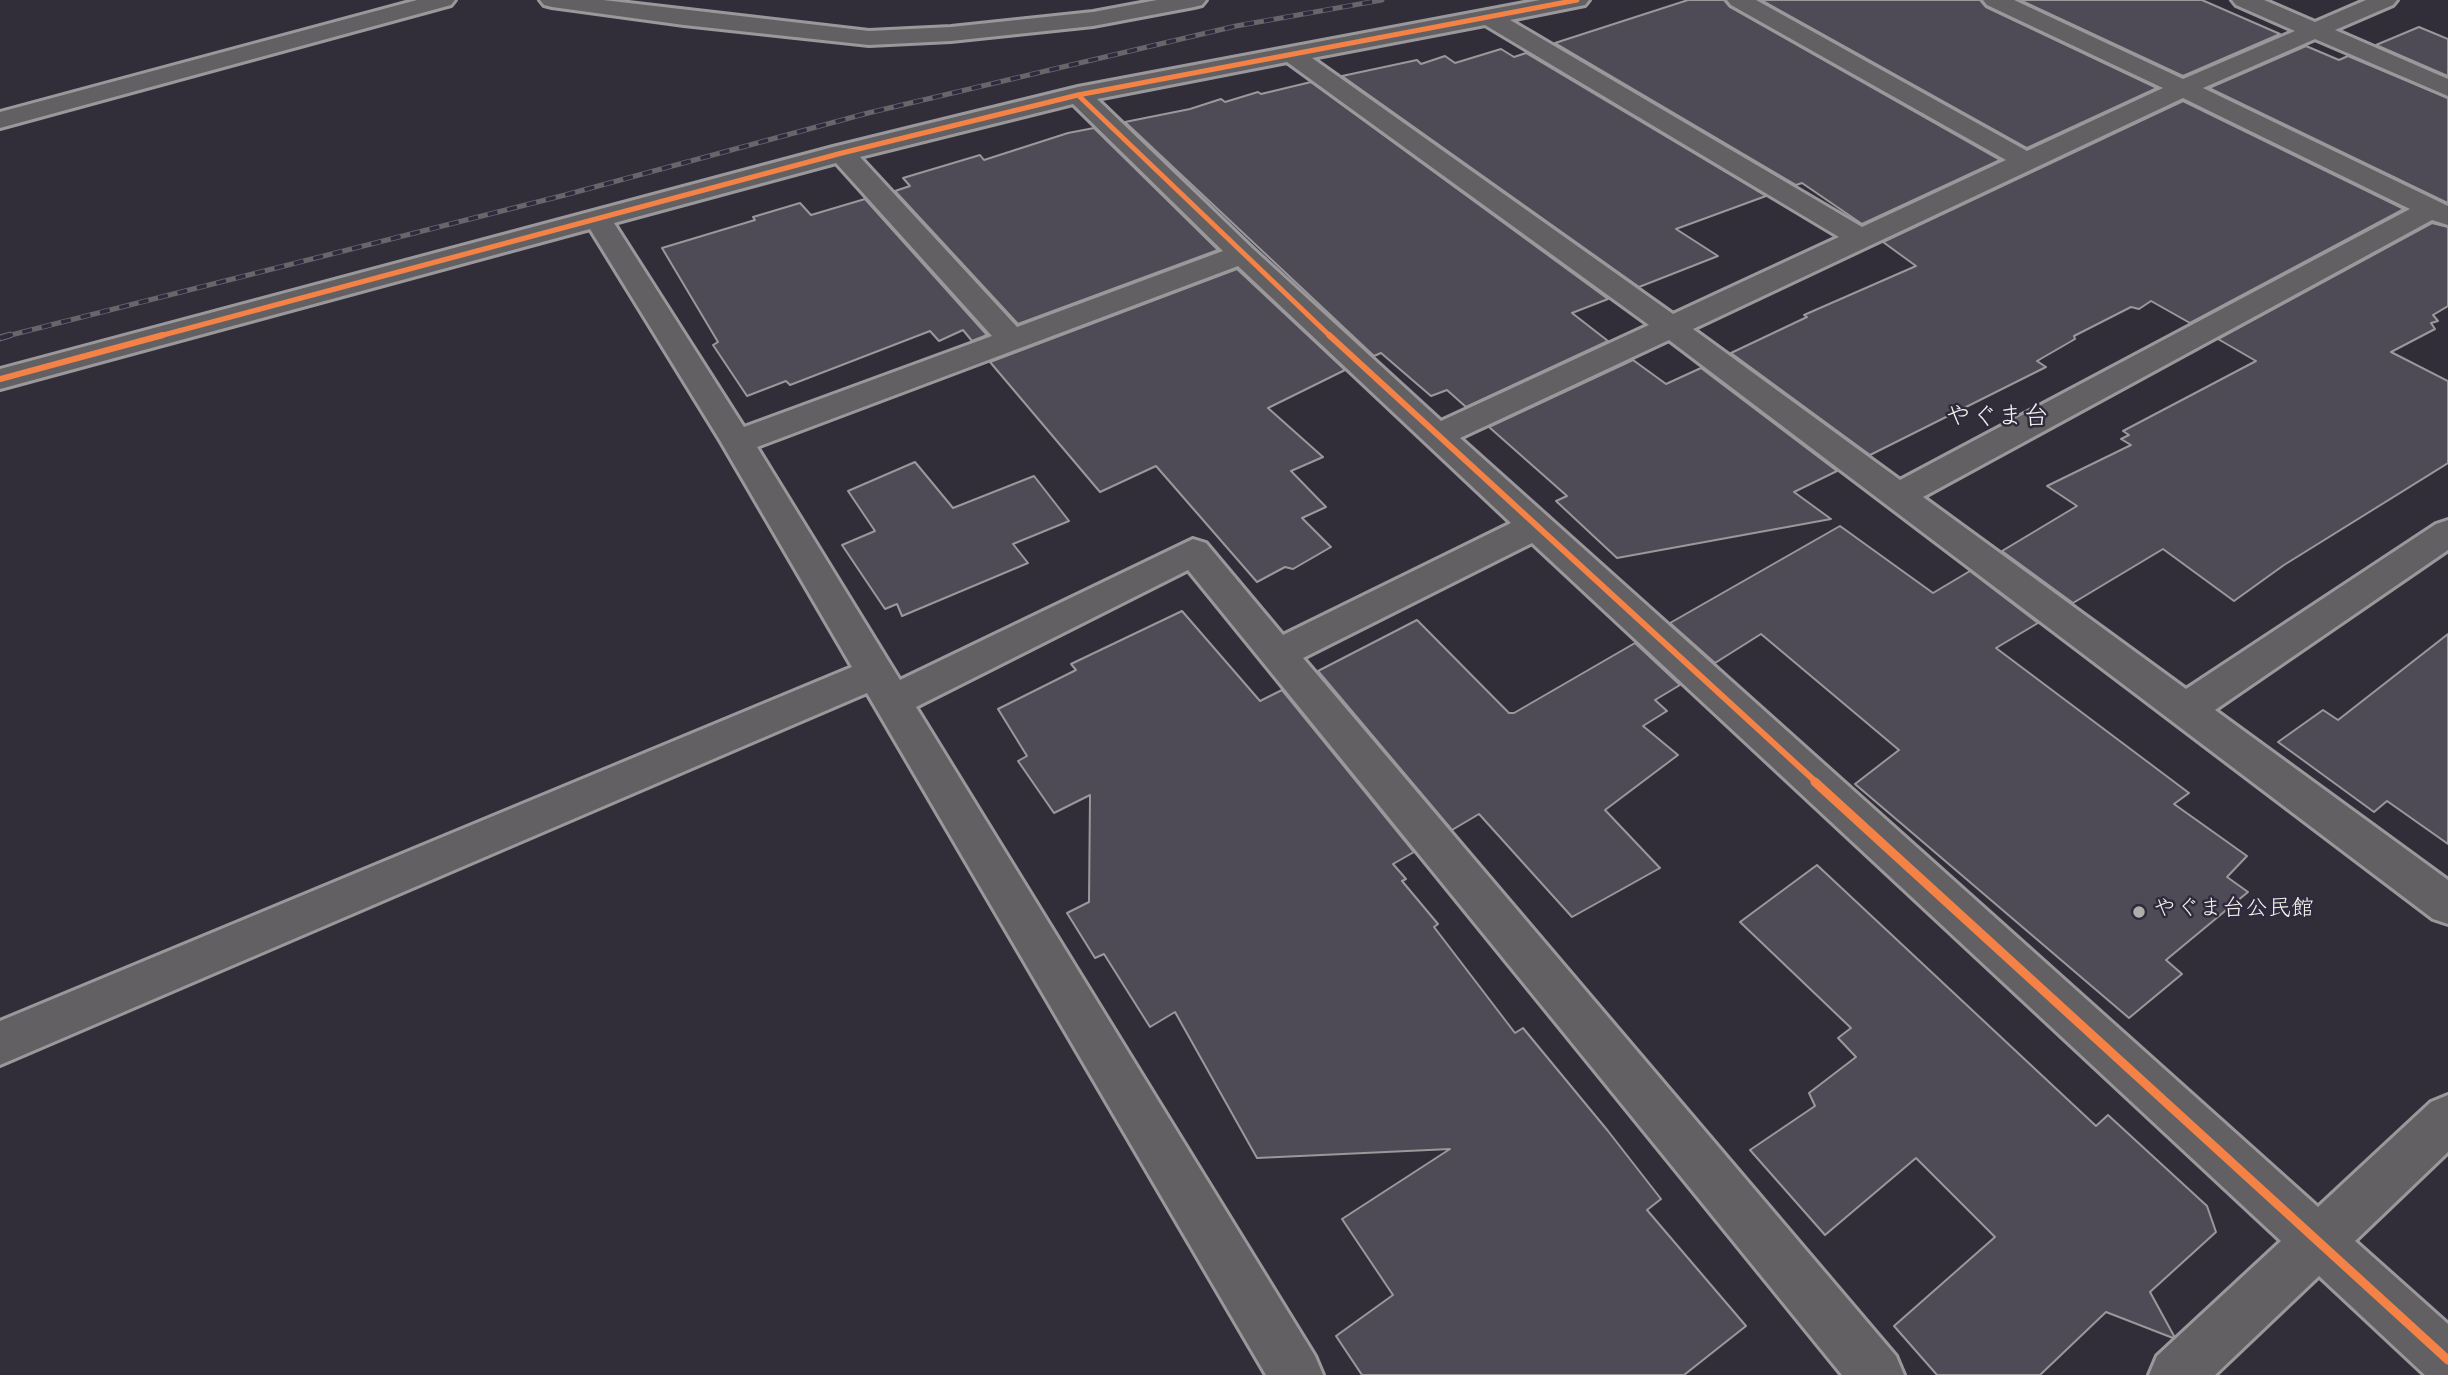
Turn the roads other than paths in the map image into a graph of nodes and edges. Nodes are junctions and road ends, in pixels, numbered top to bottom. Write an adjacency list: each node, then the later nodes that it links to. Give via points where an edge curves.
1 (443, 0): 15 (street)
2 (552, 0): 3 (street, via 869,37 951,34 1093,19)
3 (1194, 0)
4 (1577, 0): 9 (street)
5 (1739, 0): 17 (street)
6 (1995, 0): 12 (street)
7 (2244, 0): 10 (street)
8 (2385, 0): 10 (street)
9 (1489, 17): 11 (street); 20 (street)
10 (2315, 30): 12 (street); 13 (street)
11 (1291, 54): 14 (street); 22 (street)
12 (2183, 88): 17 (street); 18 (street)
13 (2448, 88)
14 (1078, 96): 16 (street); 21 (street)
15 (0, 120)
16 (842, 153): 19 (street); 23 (street)
17 (2026, 160): 20 (street)
18 (2439, 213): 27 (street)
19 (598, 219): 24 (street); 26 (street)
20 (1861, 238): 22 (street)
21 (1242, 254): 23 (street); 25 (street)
22 (1671, 327): 25 (street); 27 (street)
23 (1012, 340): 26 (street)
24 (0, 379)
25 (1437, 436): 28 (street)
26 (737, 442): 31 (street)
27 (1897, 496): 32 (street)
28 (1535, 526): 30 (street); 36 (street)
29 (2448, 533): 32 (street)
30 (1278, 654): 31 (street, via 1193,552); 39 (street)
31 (883, 687): 34 (street); 38 (street)
32 (2185, 710): 33 (street)
33 (2448, 905)
34 (0, 1043)
35 (2448, 1119): 36 (street)
36 (2315, 1241): 37 (street); 40 (street)
37 (2448, 1360)
38 (1296, 1375)
39 (1877, 1375)
40 (2176, 1375)

